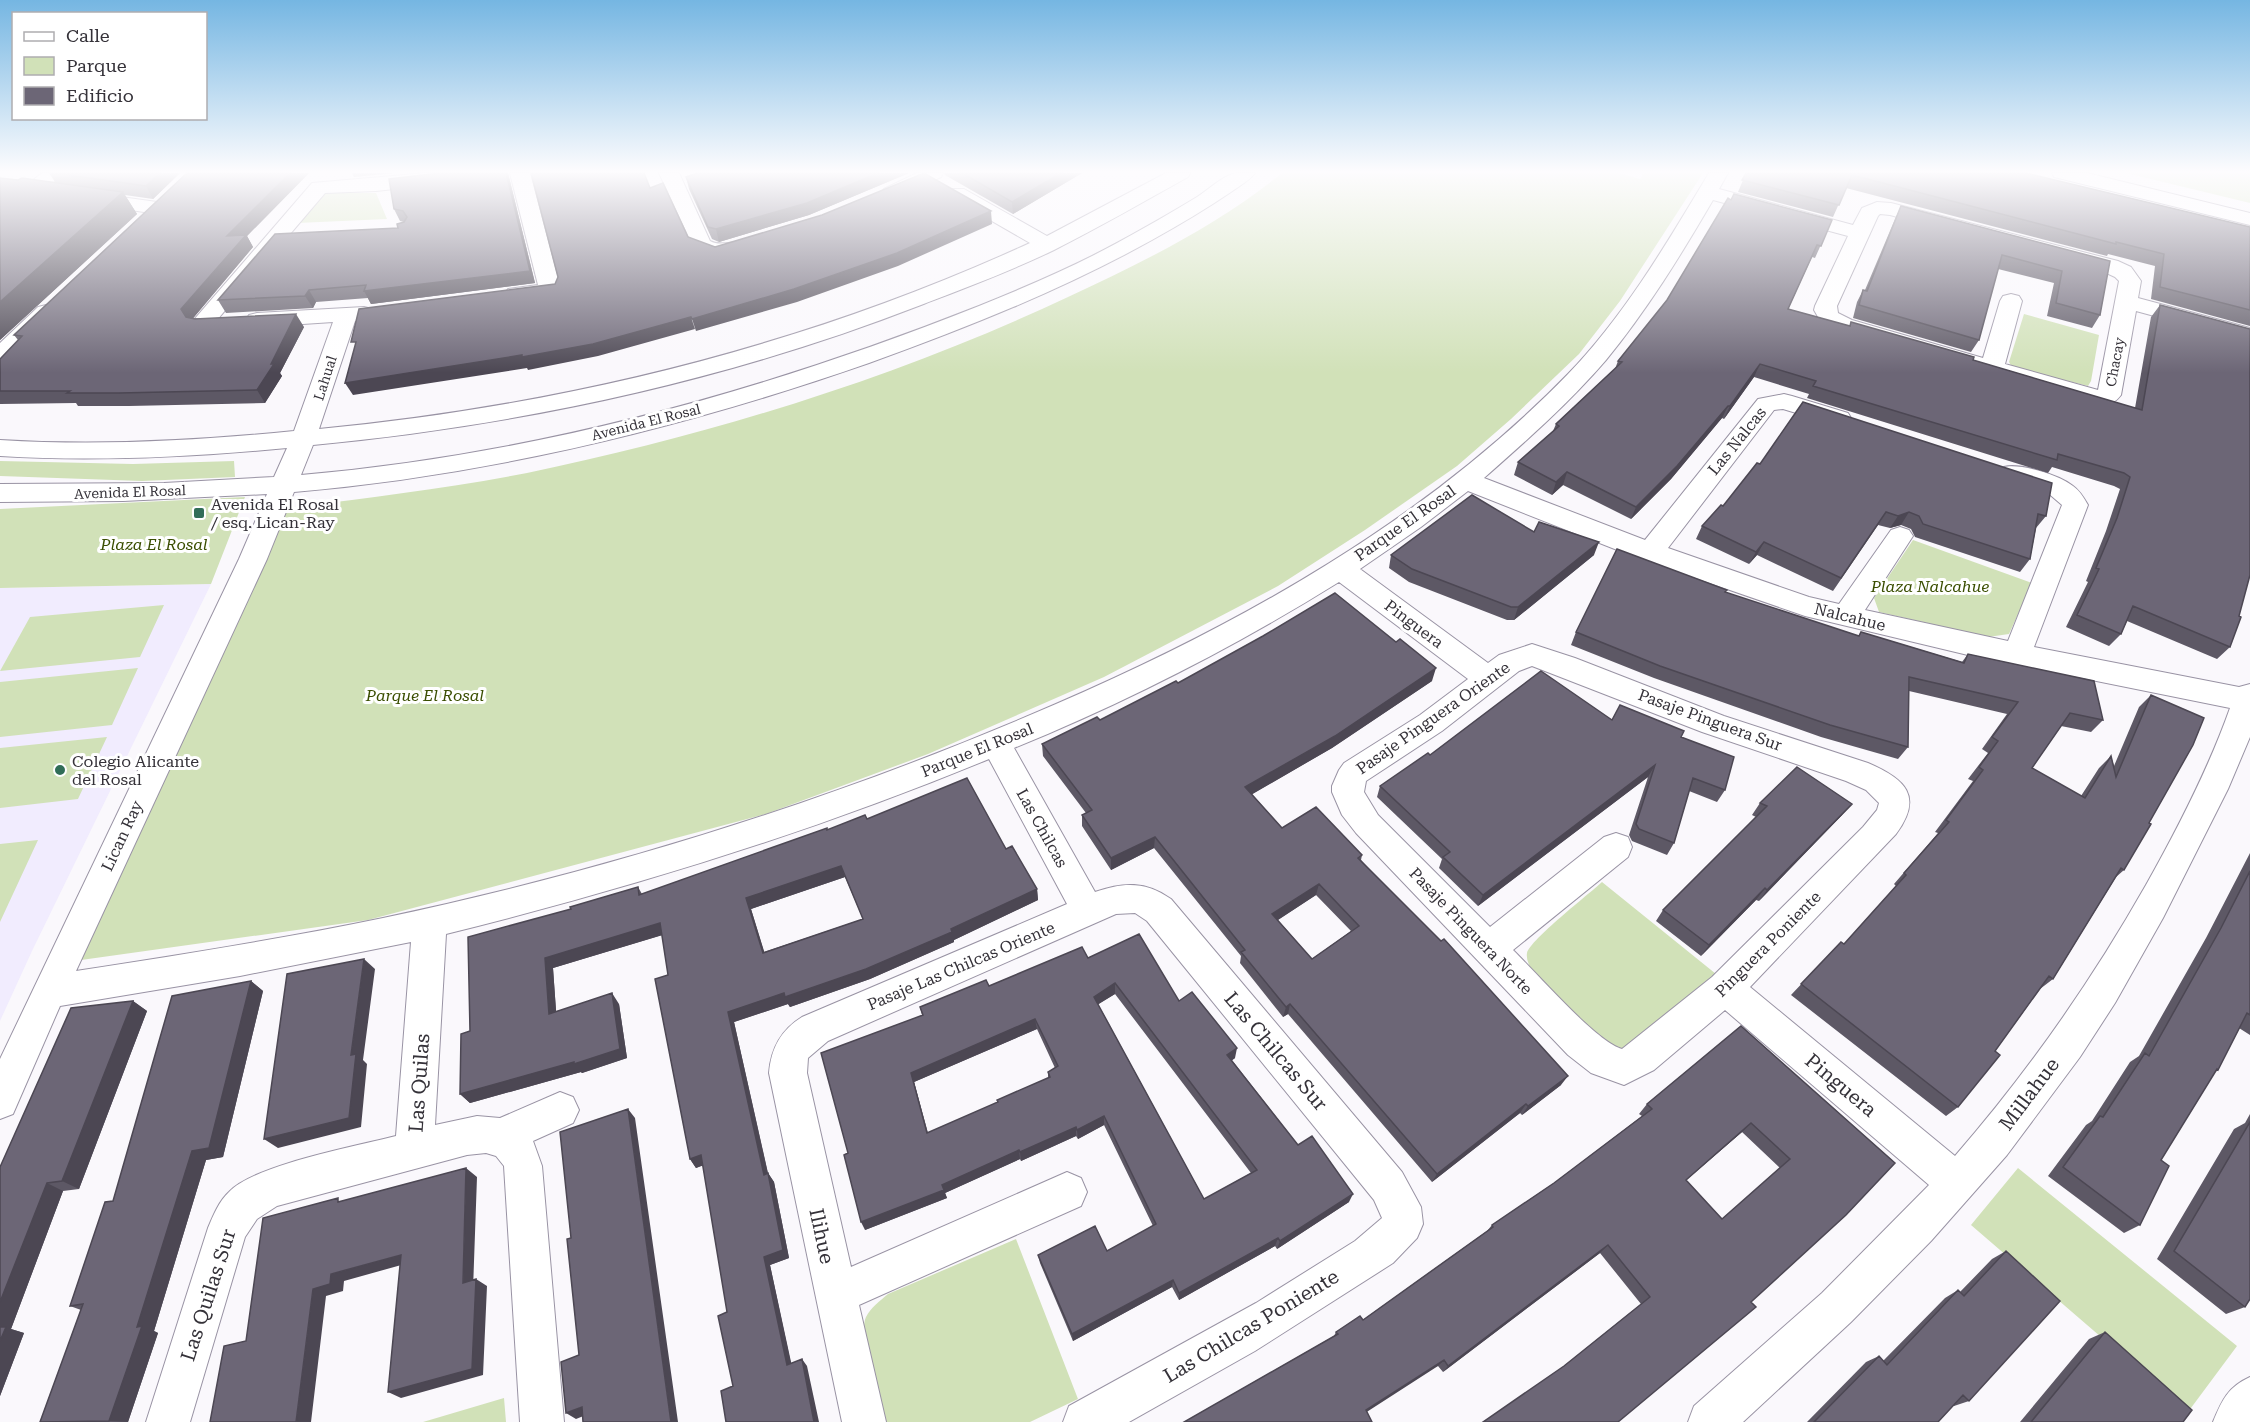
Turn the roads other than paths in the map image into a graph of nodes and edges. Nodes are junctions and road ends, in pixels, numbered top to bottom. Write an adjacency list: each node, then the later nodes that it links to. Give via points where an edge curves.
1 (273, 239): 18 (street, via 203,322)
2 (537, 239): 12 (street, via 550,290)
3 (699, 239): 10 (street, via 712,250 728,250)
4 (1039, 239): 11 (street)
5 (1059, 239): 11 (street)
6 (1137, 239): 19 (street, Avenida El Rosal, via 1080,270)
7 (1679, 239): 27 (street, Parque El Rosal, via 1607,345 1532,422)
8 (1856, 239): 22 (street, Chacay, via 1826,306 1829,317 1844,325)
9 (2005, 239): 16 (street, Chacay, via 2127,274 2130,280)
10 (757, 241)
11 (1048, 245): 14 (street)
12 (494, 297)
13 (61, 298): 21 (street)
14 (920, 298): 19 (street, via 928,314); 24 (street, via 713,367 606,393 418,428)
15 (2011, 301): 22 (street)
16 (2126, 302): 20 (street); 22 (street, Chacay, via 2107,397 2093,397)
17 (380, 312): 18 (street)
18 (346, 316): 24 (street, Lahual)
19 (952, 325): 28 (street, Avenida El Rosal, via 761,392 602,433 467,461 328,481)
20 (2250, 335)
21 (0, 355)
22 (1992, 368)
23 (1857, 424): 31 (street, Las Nalcas, via 1784,401 1766,404)
24 (302, 440): 25 (street, via 164,449); 28 (street, Lican Ray)
25 (0, 448)
26 (1994, 467): 34 (street, via 2059,488 2075,505)
27 (1464, 480): 31 (street, Nalcahue); 32 (street, Parque El Rosal, via 1396,532)
28 (286, 483): 29 (street, Avenida El Rosal, via 143,492); 47 (street, Lican Ray)
29 (0, 493)
30 (1900, 536): 33 (street)
31 (1650, 552): 33 (street, Nalcahue)
32 (1340, 568): 36 (street, Pinguera); 38 (street, Parque El Rosal, via 1200,650)
33 (1845, 616): 34 (street, Nalcahue)
34 (2017, 654): 37 (street, Nalcahue)
35 (1524, 657): 36 (street, Pasaje Pinguera Oriente); 40 (street, Pasaje Pinguera Sur, via 1548,659 1713,724 1857,772 1877,781)
36 (1489, 679): 39 (street, Pasaje Pinguera Oriente, via 1431,723 1355,772)
37 (2249, 699): 54 (street, Millahue, via 2195,826 2123,955 2030,1096)
38 (996, 744): 43 (street, Las Chilcas); 44 (street, Parque El Rosal, via 877,790 731,839)
39 (1347, 784): 45 (street, Pasaje Pinguera Norte, via 1349,798 1362,818)
40 (1891, 794): 46 (street, Pinguera Poniente, via 1896,807 1874,837)
41 (1616, 847): 45 (street)
42 (1137, 898): 43 (street, Pasaje Las Chilcas Oriente, via 1115,900); 56 (street, Las Chilcas Sur, via 1159,910 1388,1186)
43 (1088, 911): 48 (street, Pasaje Las Chilcas Oriente, via 815,1029 795,1043)
44 (430, 923): 47 (street, Parque El Rosal, via 243,960); 53 (street, Las Quilas)
45 (1488, 949): 49 (street, Pasaje Pinguera Norte, via 1592,1053)
46 (1725, 988): 49 (street, Pinguera Poniente, via 1631,1065); 54 (street, Pinguera)
47 (49, 991): 50 (street, Lican Ray)
48 (792, 1050): 57 (street, Ilihue, via 788,1073)
49 (1613, 1065)
50 (0, 1101)
51 (560, 1110): 52 (street)
52 (504, 1138): 53 (street, Las Quilas, via 482,1133); 59 (street, via 516,1149 523,1166)
53 (414, 1150): 58 (street, Las Quilas Sur, via 268,1189 243,1205 228,1228)
54 (1956, 1183): 62 (street, Millahue, via 1833,1310)
55 (1067, 1192): 57 (street)
56 (1403, 1215): 61 (street, Las Chilcas Poniente, via 1402,1224 1387,1242 1319,1287)
57 (835, 1295): 60 (street, Ilihue)
58 (168, 1422)
59 (542, 1422)
60 (864, 1422)
61 (1085, 1422)
62 (1710, 1422)

